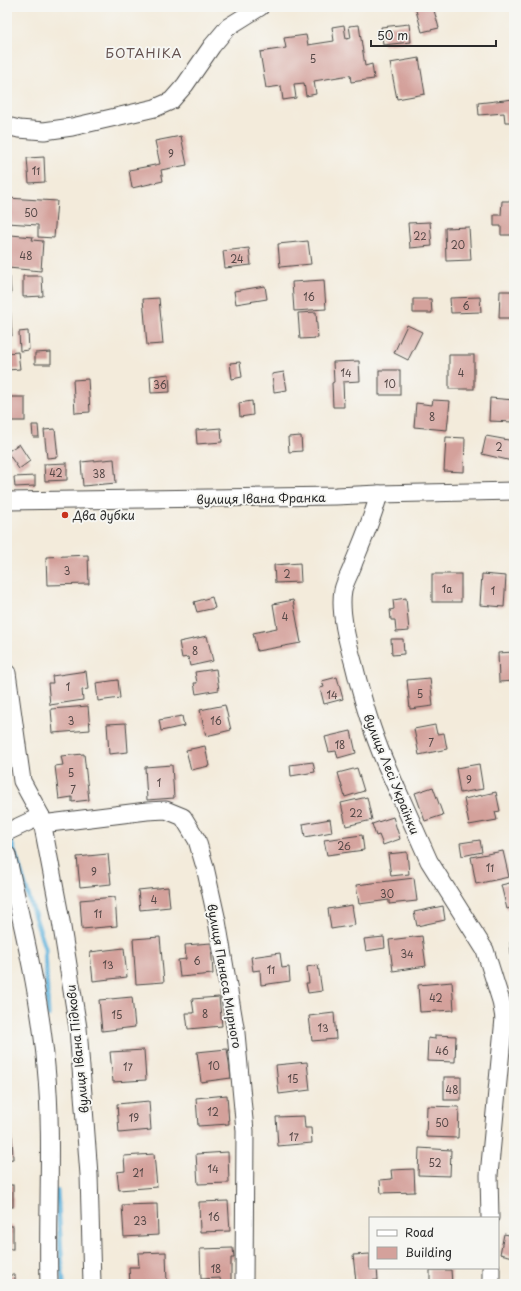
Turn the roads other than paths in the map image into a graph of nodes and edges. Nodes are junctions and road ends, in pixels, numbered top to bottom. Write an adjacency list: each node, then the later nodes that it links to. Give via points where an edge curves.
1 (260, 7): 2 (street, via 228,27 171,101 155,108 72,127 44,131)
2 (7, 126)
3 (514, 491): 4 (street, вулиця Івана Франка)
4 (379, 494): 5 (street, вулиця Івана Франка); 10 (street, вулиця Лесі Українки, via 343,591 345,627 351,655 384,760 429,861 485,950 501,1001)
5 (7, 501)
6 (7, 673): 7 (street, вулиця Івана Підкови, via 22,781)
7 (42, 820): 8 (street); 14 (street, вулиця Івана Підкови, via 78,1028 89,1175); 15 (street, вулиця Панаса Мирного, via 166,810 183,817 197,840 217,921 236,1032 245,1131)
8 (7, 832)
9 (7, 855): 13 (street, via 36,987 46,1066 49,1118)
10 (509, 1013): 11 (street, вулиця Лесі Українки, via 489,1175)
11 (490, 1217)
12 (491, 1269): 16 (street)
13 (49, 1284)
14 (92, 1284)
15 (244, 1284)
16 (491, 1284)

